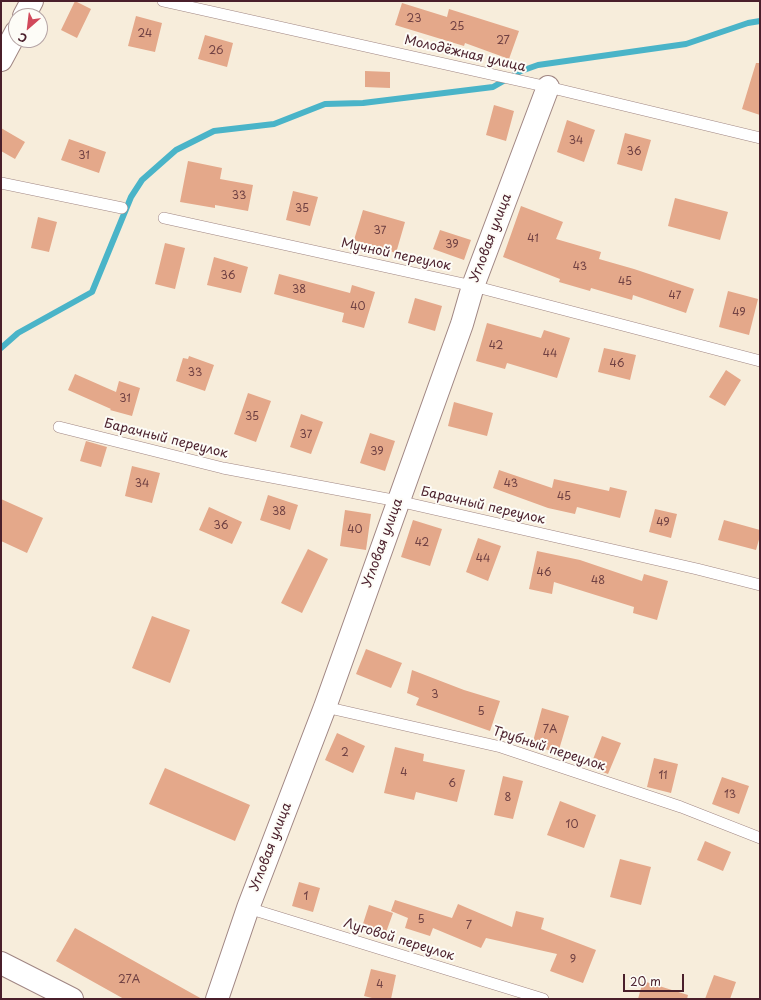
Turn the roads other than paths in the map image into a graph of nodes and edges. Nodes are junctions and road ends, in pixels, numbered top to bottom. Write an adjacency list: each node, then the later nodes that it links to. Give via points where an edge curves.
1 (163, 1): 4 (lane, Молодёжная улица)
2 (8, 47): 3 (street)
3 (1, 60)
4 (548, 87): 5 (lane, Молодёжная улица); 9 (street, Угловая улица)
5 (760, 138)
6 (1, 183): 7 (lane)
7 (122, 208)
8 (164, 218): 9 (lane, Мучной переулок)
9 (473, 286): 10 (lane, Мучной переулок); 12 (street, Угловая улица, via 462,324)
10 (760, 361)
11 (59, 427): 12 (lane, Барачный переулок, via 223,468)
12 (398, 501): 13 (lane, Барачный переулок); 14 (street, Угловая улица)
13 (760, 585)
14 (325, 707): 15 (lane, Трубный переулок, via 501,747 681,808); 16 (street, Угловая улица)
15 (760, 838)
16 (248, 908): 19 (street, Угловая улица); 20 (lane, Луговой переулок)
17 (1, 963): 18 (street)
18 (72, 999)
19 (217, 999)
20 (543, 999)

